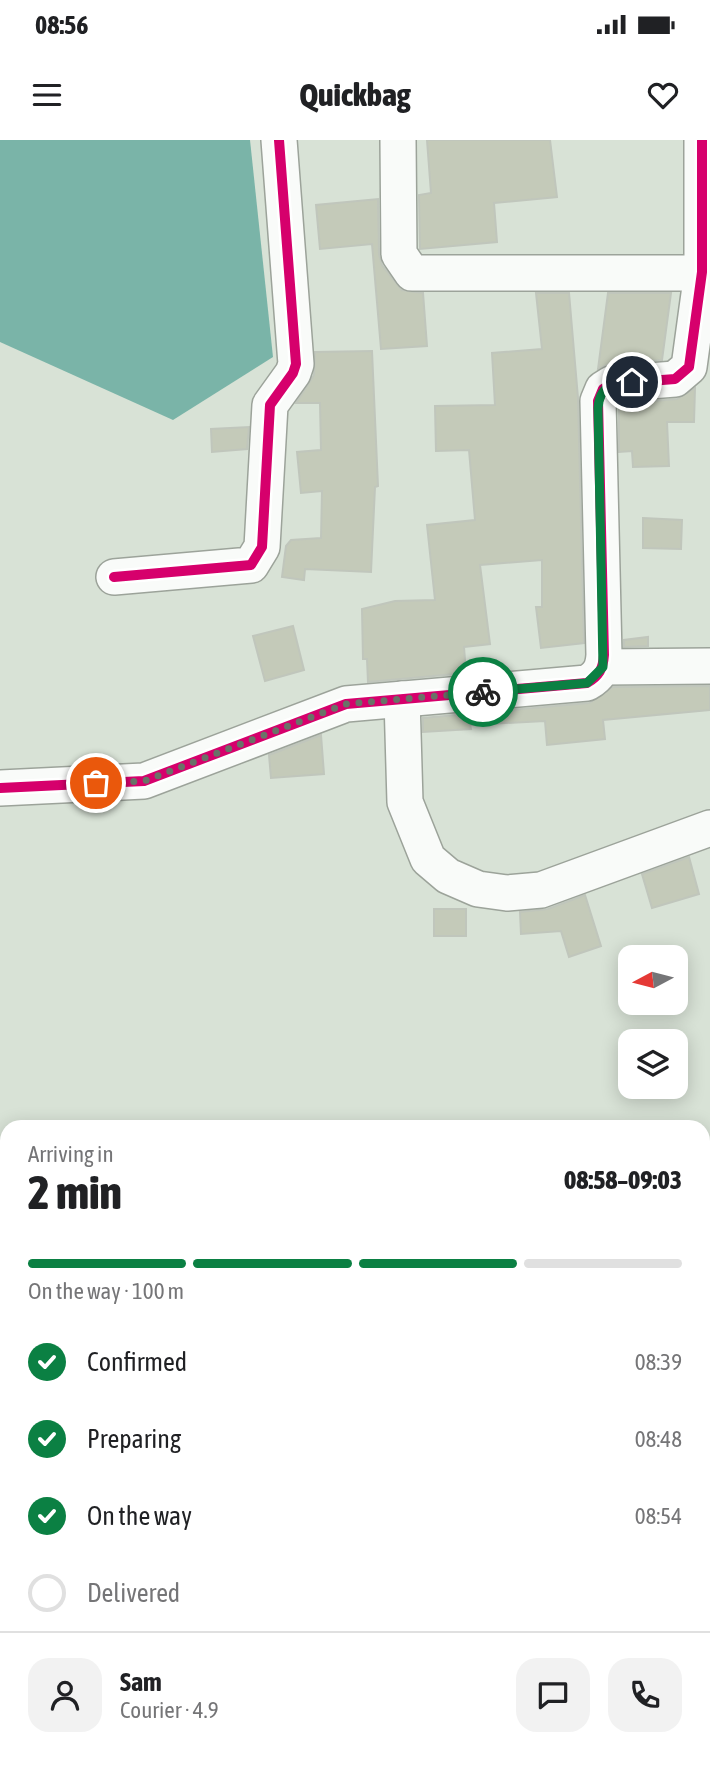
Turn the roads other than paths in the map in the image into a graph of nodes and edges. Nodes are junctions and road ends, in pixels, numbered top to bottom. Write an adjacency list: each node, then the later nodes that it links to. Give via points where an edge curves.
1 (279, 140): 5 (street, via 296,364 270,405 262,547 251,565)
2 (398, 140): 4 (street, via 399,254 412,273)
3 (702, 140): 4 (street)
4 (706, 273): 7 (street, via 689,368 675,379 611,384 598,401)
5 (114, 577)
6 (710, 666): 7 (street)
7 (603, 667): 8 (street, via 587,683)
8 (402, 699): 9 (street, via 346,704 144,781); 10 (street, via 405,803 428,859 448,876 478,889 508,893 541,890)
9 (0, 788)
10 (710, 828)

